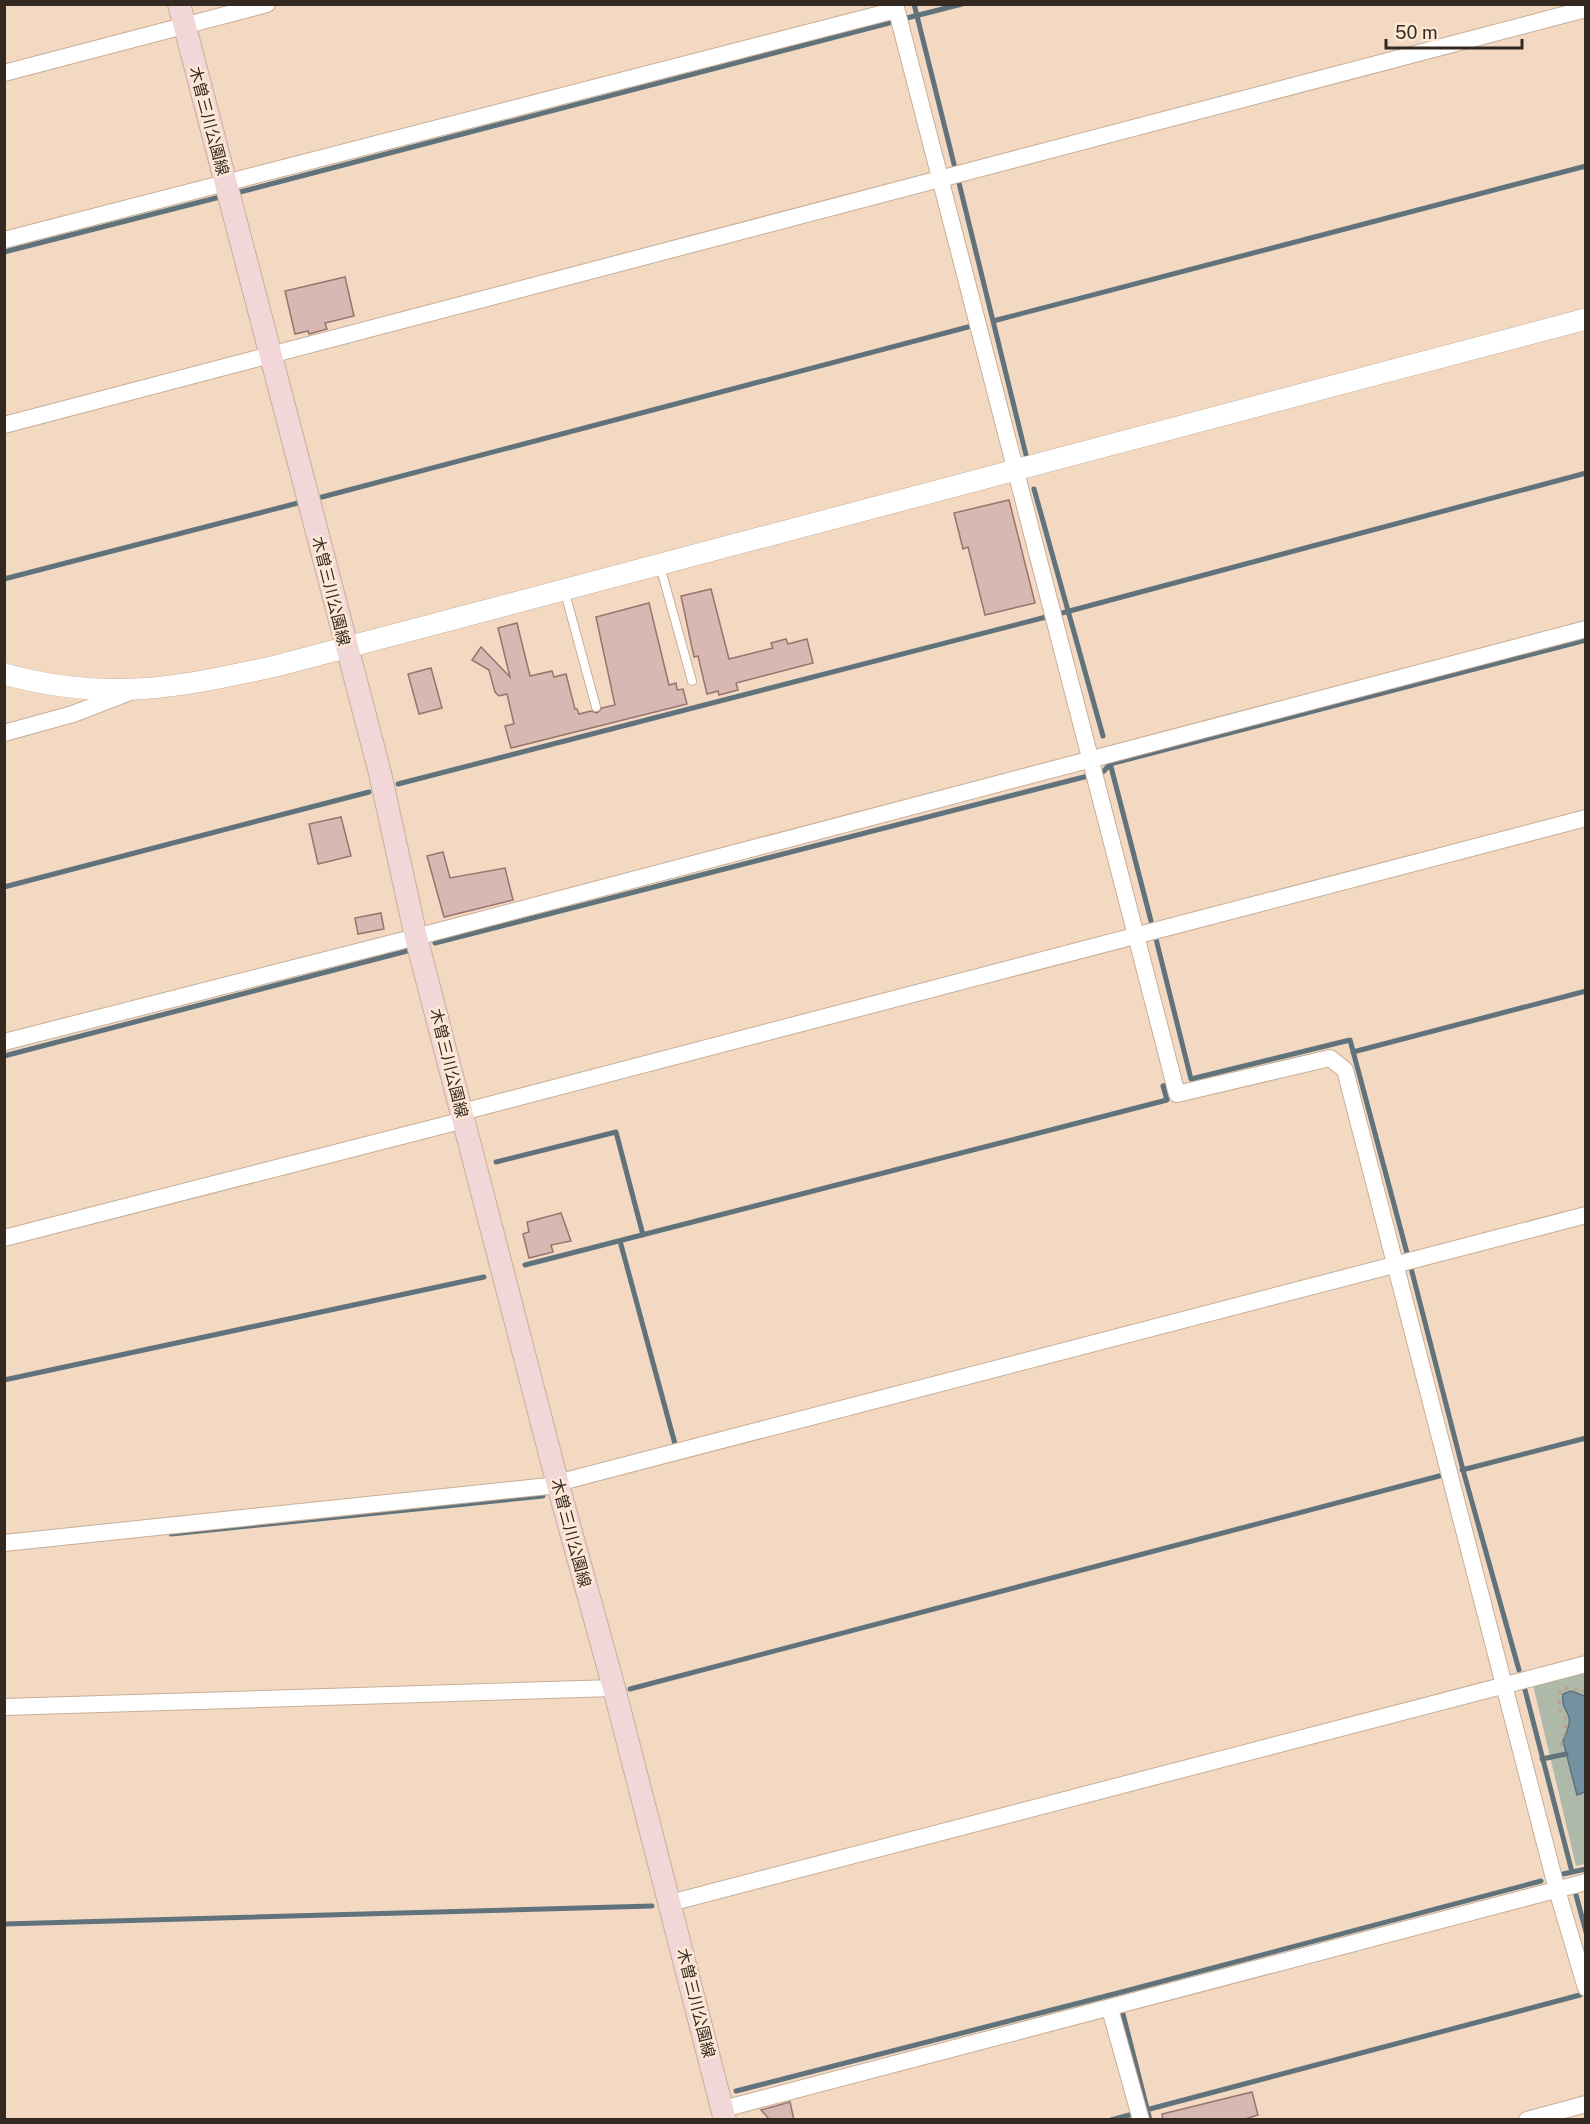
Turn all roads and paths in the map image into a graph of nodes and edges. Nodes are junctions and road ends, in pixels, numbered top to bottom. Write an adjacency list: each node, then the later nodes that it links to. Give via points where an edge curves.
1 (267, 4): 4 (street)
2 (895, 7): 6 (street); 7 (street)
3 (1586, 9): 6 (street)
4 (181, 15): 5 (street); 7 (main road, 木曽三川公園線)
5 (4, 73)
6 (940, 178): 10 (street); 12 (street)
7 (226, 184): 8 (street); 10 (main road, 木曽三川公園線)
8 (4, 240)
9 (1586, 319): 12 (street)
10 (270, 354): 11 (street); 16 (main road, 木曽三川公園線)
11 (4, 425)
12 (1016, 469): 13 (street); 22 (street)
13 (659, 563): 14 (street); 18 (lane)
14 (563, 588): 16 (street); 20 (lane)
15 (1586, 629): 22 (street)
16 (345, 645): 19 (street, via 187,686); 25 (main road, 木曽三川公園線, via 380,773)
17 (4, 675): 19 (street, via 60,687)
18 (692, 681)
19 (137, 690): 21 (street, via 73,714)
20 (596, 707)
21 (4, 733)
22 (1088, 760): 24 (street); 25 (street)
23 (1586, 818): 24 (street)
24 (1134, 935): 27 (street); 30 (street, via 1177,1094 1330,1058 1345,1070)
25 (416, 937): 26 (street); 27 (main road, 木曽三川公園線)
26 (4, 1042)
27 (463, 1116): 29 (street); 31 (main road, 木曽三川公園線)
28 (1586, 1215): 30 (street)
29 (4, 1238)
30 (1397, 1265): 31 (street); 34 (street)
31 (557, 1484): 32 (street); 35 (main road, 木曽三川公園線)
32 (4, 1543)
33 (1586, 1664): 34 (street)
34 (1505, 1685): 40 (street); 41 (street)
35 (614, 1688): 37 (street); 41 (main road, 木曽三川公園線)
36 (1586, 1691): 38 (path, via 1560,1691 1559,1708 1567,1721)
37 (4, 1707)
38 (1562, 1746)
39 (1586, 1882): 40 (street)
40 (1557, 1890): 42 (street); 43 (street)
41 (670, 1903): 45 (main road, 木曽三川公園線)
42 (1586, 1988)
43 (1110, 2008): 45 (street); 46 (street)
44 (1586, 2104): 47 (street)
45 (724, 2114)
46 (1141, 2120)
47 (1527, 2120)

